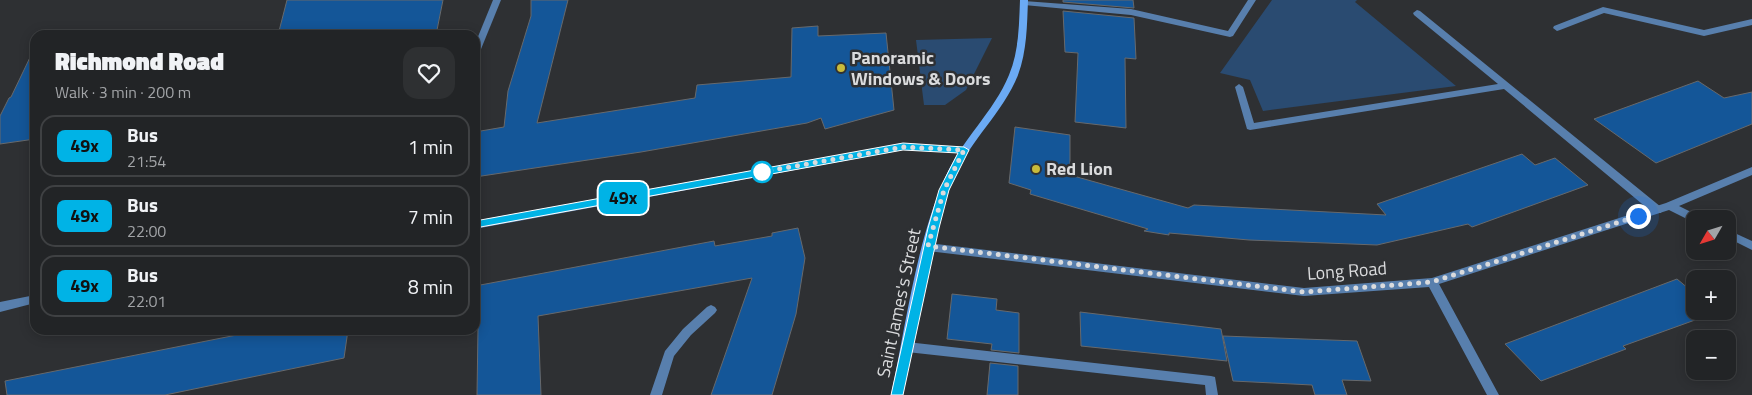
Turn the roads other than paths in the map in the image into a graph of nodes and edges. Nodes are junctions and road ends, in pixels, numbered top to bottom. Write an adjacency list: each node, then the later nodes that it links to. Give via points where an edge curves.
1 (497, 0): 7 (street)
2 (1252, 0): 3 (street, via 1230,34 1131,12)
3 (1024, 1): 10 (street, Saint James's Street, via 1022,47 1010,84)
4 (1418, 14): 8 (street)
5 (1752, 22): 6 (street, via 1704,33 1603,10)
6 (1557, 28)
7 (480, 42)
8 (1506, 86): 9 (street, via 1250,127); 13 (street)
9 (1239, 87)
10 (964, 150): 15 (street, via 903,147); 17 (street, Saint James's Street, via 944,190)
11 (1752, 171): 12 (street, Long Road)
12 (1670, 206): 13 (street, Long Road); 14 (street)
13 (1657, 210): 19 (street, Long Road)
14 (1686, 214)
15 (480, 224)
16 (1736, 238): 18 (street)
17 (928, 246): 19 (street, Long Road, via 1304,292); 23 (street, Saint James's Street)
18 (1752, 246)
19 (1432, 282): 27 (street)
20 (30, 300): 21 (street)
21 (0, 307)
22 (711, 310): 24 (street, via 686,332 669,354)
23 (907, 347): 25 (street, Saint James's Street); 26 (street, via 1212,381)
24 (656, 395)
25 (897, 395)
26 (1212, 395)
27 (1492, 395)

